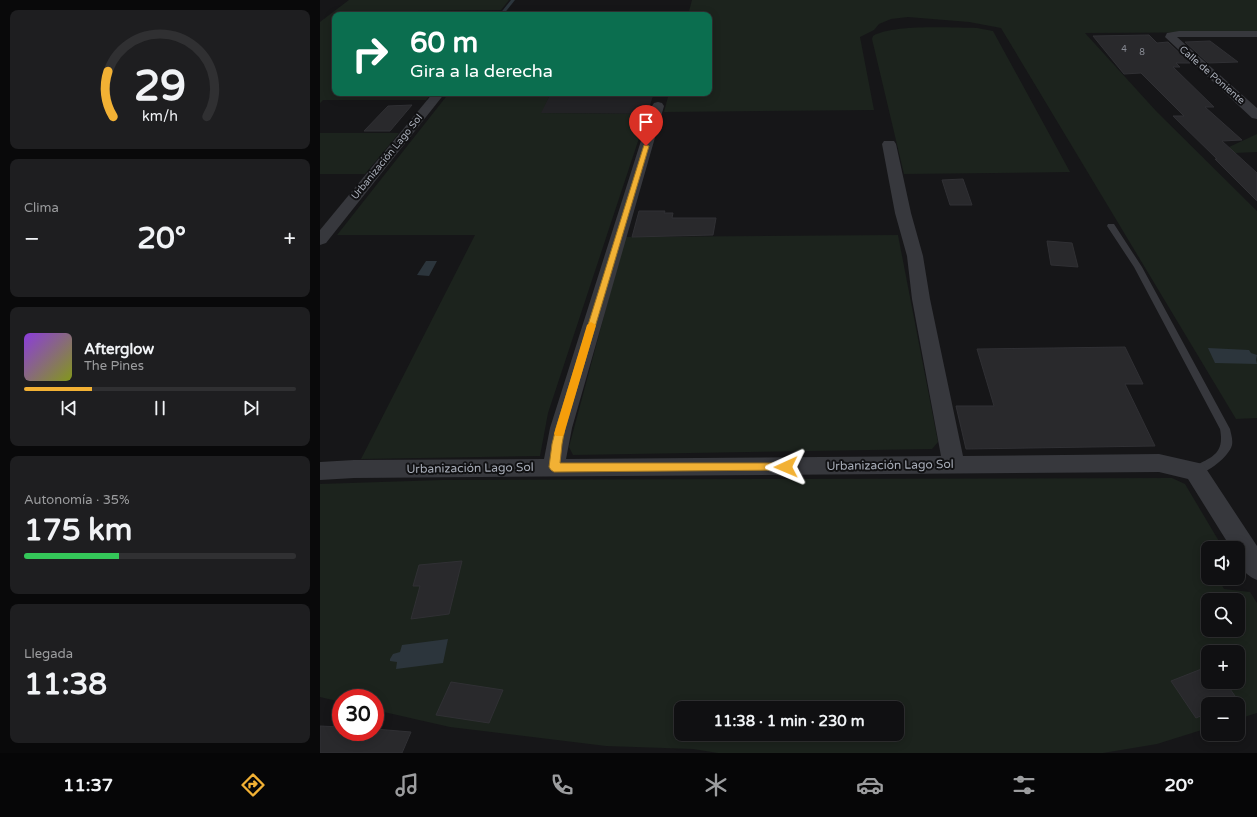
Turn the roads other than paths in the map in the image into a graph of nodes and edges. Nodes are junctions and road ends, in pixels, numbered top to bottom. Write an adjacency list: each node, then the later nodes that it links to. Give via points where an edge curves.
1 (1257, 34): 4 (street, Calle de Poniente, via 1179,34 1171,35 1170,38)
2 (437, 96): 7 (street, Urbanización Lago Sol)
3 (658, 106): 9 (street, via 561,428)
4 (1257, 115)
5 (889, 144): 8 (street, via 914,256)
6 (1111, 226): 11 (lane, via 1138,267 1225,429 1227,445 1224,452)
7 (320, 240)
8 (954, 464): 9 (street, Urbanización Lago Sol); 11 (street, Urbanización Lago Sol, via 1159,462)
9 (554, 467): 10 (street, Urbanización Lago Sol)
10 (320, 471)
11 (1195, 471): 12 (street)
12 (1257, 568)

